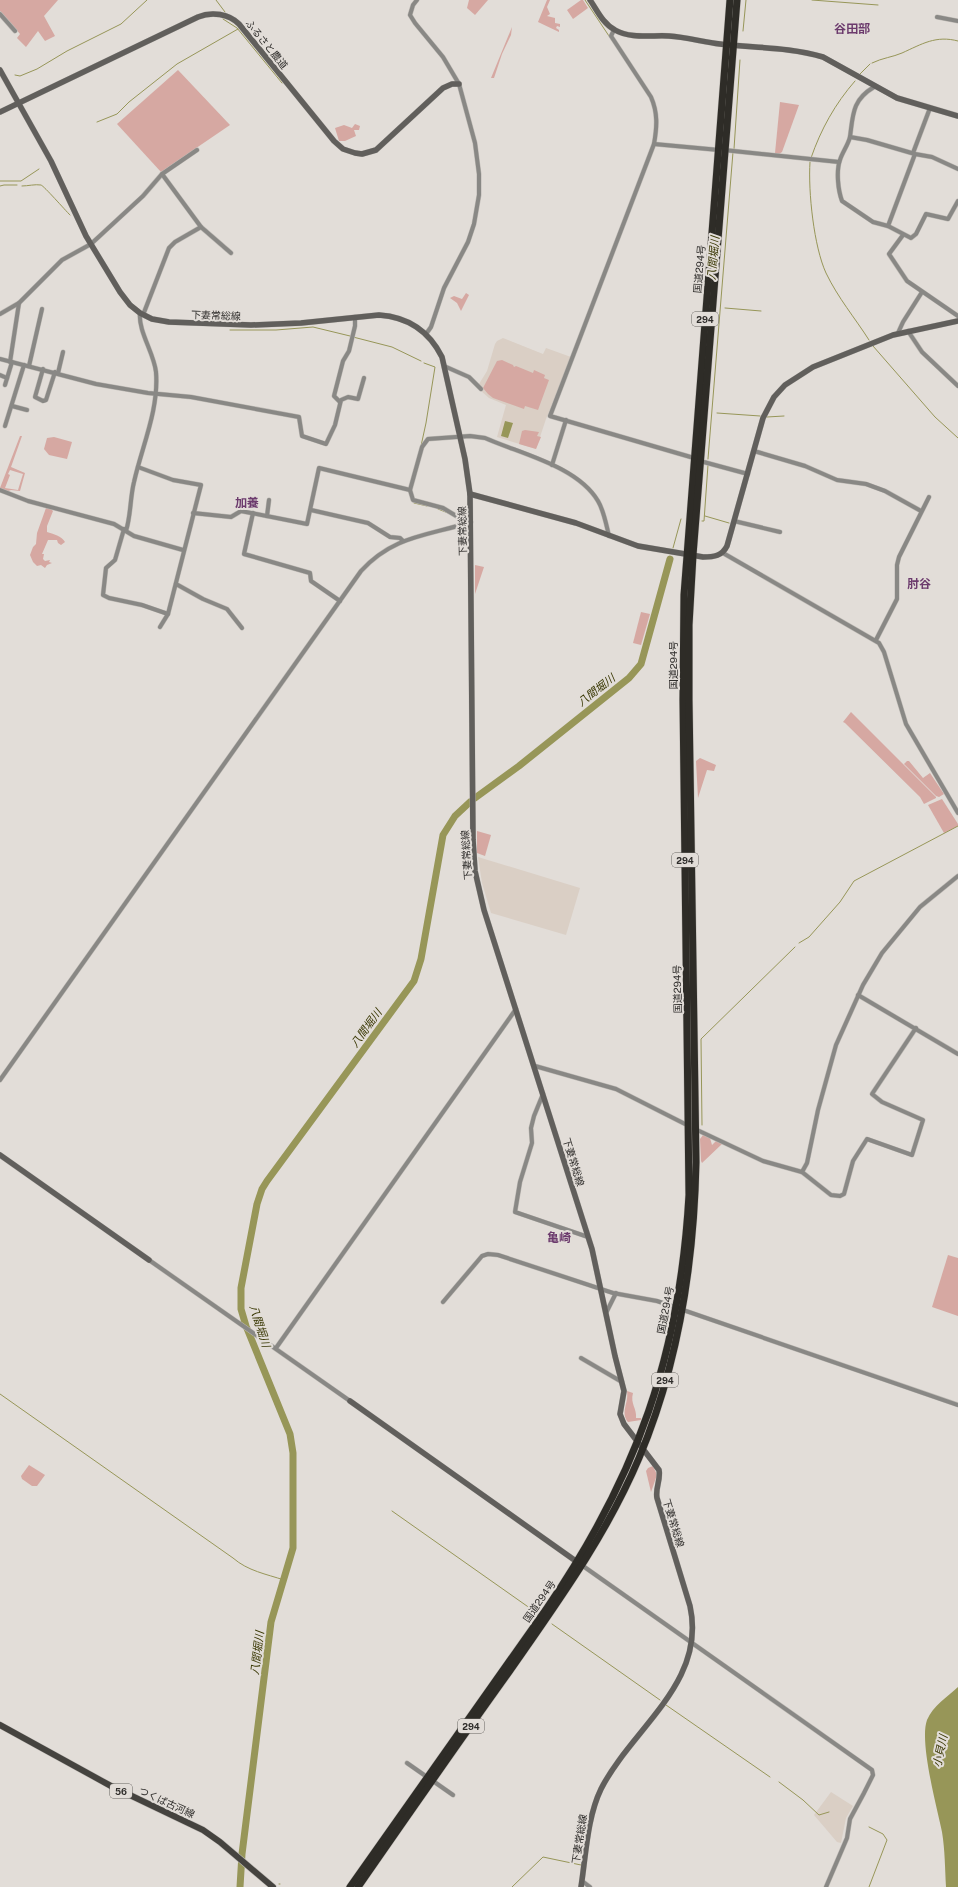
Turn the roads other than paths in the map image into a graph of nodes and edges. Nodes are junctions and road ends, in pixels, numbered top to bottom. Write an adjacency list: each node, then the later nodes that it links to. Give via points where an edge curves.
1 (590, 0): 8 (main road, via 606,24)
2 (730, 0): 10 (highway, 国道294号 / 294)
3 (737, 0): 10 (highway, 国道294号 / 294)
4 (414, 1): 12 (street, via 410,10 411,19 443,57)
5 (0, 14): 9 (street)
6 (938, 17): 7 (street)
7 (958, 20)
8 (614, 30): 10 (main road, via 626,34 670,36); 19 (street, via 612,36 655,107 657,125)
9 (15, 31)
10 (730, 45): 13 (main road, via 810,53 823,57); 21 (highway, 国道294号 / 294)
11 (0, 70): 14 (main road, 下妻常総線)
12 (459, 84): 14 (main road, ふるさと農道, via 443,88 378,149 362,154 351,152 334,141 239,24 228,17 211,14 198,17); 42 (street, via 478,160 477,209 468,242 448,278 431,327)
13 (874, 87): 15 (main road, via 897,98); 18 (street, via 854,108)
14 (19, 103): 16 (main road, ふるさと農道); 30 (main road, 下妻常総線, via 57,172)
15 (930, 108): 17 (main road); 22 (street)
16 (0, 112)
17 (958, 116)
18 (850, 137): 22 (street); 23 (street)
19 (654, 144): 21 (street); 60 (street, via 550,416)
20 (197, 150): 25 (street)
21 (727, 151): 23 (street); 64 (highway, 国道294号 / 294)
22 (914, 154): 24 (street, via 939,159); 27 (street)
23 (839, 162): 27 (street, via 839,189 842,200 873,222)
24 (958, 169)
25 (162, 174): 28 (street); 30 (street, via 143,196)
26 (958, 202): 29 (street, via 948,219 926,214 914,236 911,238)
27 (888, 226): 29 (street)
28 (202, 227): 31 (street); 36 (street, via 169,248)
29 (903, 235): 32 (street, via 889,254 905,280)
30 (91, 244): 33 (street, via 62,260); 36 (main road, 下妻常総線, via 120,292 130,305)
31 (231, 253)
32 (922, 292): 37 (street); 41 (street, via 902,322)
33 (19, 303): 35 (street); 45 (street)
34 (42, 309): 46 (street)
35 (0, 314)
36 (142, 314): 38 (main road, 下妻常総線, via 169,322 251,325); 56 (street, via 140,321 156,370)
37 (958, 316)
38 (355, 317): 42 (main road, 下妻常総線, via 390,316 406,320); 57 (street, via 349,351 342,364 334,396)
39 (958, 321): 40 (main road)
40 (908, 331): 41 (main road); 54 (street, via 922,352)
41 (898, 333): 63 (main road, via 813,367 789,381 774,396 766,411)
42 (426, 334): 47 (main road, 下妻常総線, via 437,347)
43 (63, 352): 49 (street)
44 (0, 359): 45 (street)
45 (11, 362): 46 (street); 51 (street)
46 (27, 366): 48 (street); 58 (street)
47 (444, 366): 55 (street, via 469,377); 62 (main road, 下妻常総線)
48 (43, 369): 49 (street); 49 (street, via 35,397 43,401 46,400)
49 (56, 373): 56 (street, via 96,384)
50 (0, 376): 51 (street)
51 (7, 378): 53 (street)
52 (364, 378): 57 (street, via 358,399 346,397)
53 (5, 385)
54 (958, 386)
55 (481, 389)
56 (155, 393): 57 (street, via 192,396 299,417 302,436 326,444 335,425); 66 (street, via 151,425)
57 (340, 402)
58 (12, 406): 59 (street); 61 (street)
59 (27, 410)
60 (566, 420): 64 (street); 65 (street)
61 (5, 426)
62 (460, 438): 65 (street, via 485,438); 69 (street, via 433,438 426,441); 70 (main road, 下妻常総線)
63 (754, 451): 67 (main road); 74 (street, via 804,466 837,480 866,484 885,491)
64 (697, 459): 67 (street); 86 (highway, 国道294号 / 294)
65 (552, 465): 82 (street, via 570,474 590,491 598,501)
66 (138, 467): 75 (street, via 173,480 201,485); 80 (street)
67 (748, 474): 78 (main road)
68 (0, 490): 80 (street, via 114,524)
69 (410, 490): 73 (street, via 320,468); 79 (street, via 413,500 443,508)
70 (470, 494): 79 (main road, 下妻常総線); 82 (main road, via 576,523)
71 (929, 497): 74 (street)
72 (269, 500): 77 (street)
73 (311, 510): 77 (street, via 307,524); 83 (street, via 368,522 390,537)
74 (921, 511): 94 (street, via 899,557 896,604)
75 (194, 513): 76 (street, via 231,517 241,511); 84 (street)
76 (253, 513): 77 (street); 89 (street, via 244,554 310,573 311,581)
77 (267, 516)
78 (734, 521): 81 (street); 85 (main road)
79 (470, 523): 83 (street); 98 (main road, 下妻常総線, via 474,862 484,910)
80 (125, 530): 84 (street, via 139,538); 88 (street, via 115,560 106,568 102,594)
81 (780, 532)
82 (609, 536): 86 (main road, via 638,546)
83 (403, 541): 89 (street, via 388,548 368,563)
84 (183, 550): 87 (street)
85 (723, 553): 86 (main road, via 714,557); 94 (street)
86 (689, 555): 104 (highway, 国道294号 / 294, via 683,642); 105 (highway, 国道294号 / 294)
87 (176, 584): 91 (street); 93 (street, via 227,610)
88 (109, 598): 90 (street); 91 (street)
89 (340, 601): 102 (street)
90 (108, 604)
91 (168, 614): 92 (street)
92 (160, 627)
93 (242, 628)
94 (876, 640): 95 (street, via 884,652 906,724)
95 (958, 812)
96 (958, 876): 97 (street, via 920,907 882,953)
97 (858, 996): 99 (street); 107 (street, via 833,1053 807,1163)
98 (516, 1008): 101 (main road, 下妻常総線); 115 (street)
99 (916, 1028): 100 (street); 107 (street, via 872,1094 882,1102 923,1120 912,1155 867,1139 853,1161 844,1194 840,1196 831,1195)
100 (958, 1054)
101 (535, 1066): 103 (main road, 下妻常総線); 104 (street, via 616,1089)
102 (0, 1080)
103 (543, 1094): 108 (main road, 下妻常総線); 108 (street, via 538,1102 531,1128 532,1143 520,1182 515,1212)
104 (688, 1126): 105 (street); 113 (highway, 国道294号 / 294, via 688,1218)
105 (696, 1129): 107 (street, via 763,1161); 113 (highway, 国道294号 / 294, via 694,1219 690,1263)
106 (0, 1155): 109 (main road)
107 (802, 1172)
108 (588, 1237): 110 (main road, 下妻常総線)
109 (149, 1260): 115 (street)
110 (601, 1289): 111 (street); 112 (street, via 504,1256 488,1254 479,1258); 114 (main road, 下妻常総線)
111 (616, 1293): 113 (street); 114 (street)
112 (443, 1302)
113 (680, 1310): 119 (street); 120 (highway, 国道294号 / 294); 121 (highway, 国道294号 / 294, via 667,1375)
114 (606, 1313): 117 (main road, 下妻常総線)
115 (276, 1348): 118 (street)
116 (581, 1358): 117 (street)
117 (622, 1382): 120 (main road, 下妻常総線, via 624,1395 620,1417)
118 (350, 1401): 122 (main road)
119 (958, 1405)
120 (638, 1442): 121 (main road, 下妻常総線); 122 (highway, 国道294号 / 294)
121 (643, 1448): 122 (highway, 国道294号 / 294, via 615,1509); 123 (main road, 下妻常総線, via 660,1474 656,1498 690,1606)
122 (580, 1564): 123 (street); 126 (highway, 国道294号 / 294)
123 (692, 1642): 128 (main road, 下妻常総線, via 688,1662 678,1681 608,1777 597,1798 590,1823); 133 (street, via 873,1771 850,1819 847,1838)
124 (1, 1728): 129 (main road, つくば古河線 / 56, via 111,1786 203,1830)
125 (407, 1763): 126 (street)
126 (430, 1779): 127 (street); 130 (highway, 国道294号 / 294); 131 (highway, 国道294号 / 294)
127 (453, 1795)
128 (581, 1884): 132 (street)
129 (273, 1887)
130 (350, 1887)
131 (358, 1887)
132 (590, 1887)
133 (826, 1887)

